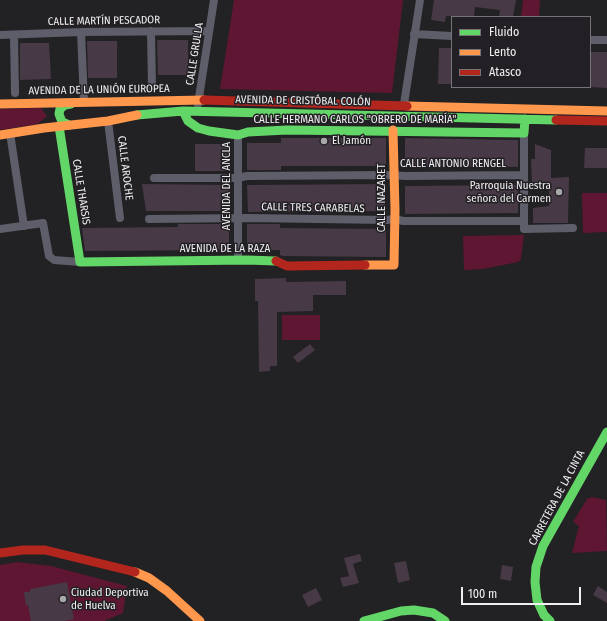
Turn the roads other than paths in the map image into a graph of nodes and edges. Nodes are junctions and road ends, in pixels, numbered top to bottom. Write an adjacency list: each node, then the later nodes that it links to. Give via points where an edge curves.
1 (214, 0): 4 (street, CALLE GRULLA)
2 (420, 0): 6 (street)
3 (151, 31): 4 (street, CALLE MARTÍN PESCADOR); 5 (street, CALLE MARTÍN PESCADOR); 12 (street)
4 (209, 31): 14 (street, CALLE GRULLA)
5 (81, 32): 8 (street, CALLE MARTÍN PESCADOR); 15 (street)
6 (414, 34): 9 (street); 18 (street)
7 (0, 35): 8 (street, CALLE MARTÍN PESCADOR)
8 (14, 35): 13 (street)
9 (451, 36)
10 (591, 40): 11 (street)
11 (607, 40)
12 (152, 88)
13 (15, 93)
14 (199, 100): 15 (main road, AVENIDA DE LA UNIÓN EUROPEA); 18 (main road, AVENIDA DE CRISTÓBAL COLÓN); 21 (street, CALLE GRULLA)
15 (80, 103): 17 (main road, AVENIDA DE LA UNIÓN EUROPEA); 25 (main road, via 65,105 60,109 58,114 62,122)
16 (0, 104): 17 (main road, AVENIDA DE LA UNIÓN EUROPEA)
17 (44, 104): 27 (main road, via 53,114)
18 (404, 104): 19 (main road, AVENIDA DE CRISTÓBAL COLÓN)
19 (607, 110)
20 (183, 111): 21 (main road, AVENIDA DE CRISTÓBAL COLÓN); 23 (main road, AVENIDA DE CRISTÓBAL COLÓN, via 144,114); 32 (main road, CALLE HERMANO CARLOS "OBRERO DE MARÍA", via 188,121 198,128)
21 (198, 111): 22 (main road, AVENIDA DE CRISTÓBAL COLÓN)
22 (525, 120): 24 (main road, AVENIDA DE CRISTÓBAL COLÓN); 29 (main road)
23 (108, 121): 25 (main road, AVENIDA DE CRISTÓBAL COLÓN); 37 (street, CALLE AROCHE)
24 (607, 121)
25 (69, 125): 26 (main road, AVENIDA DE CRISTÓBAL COLÓN)
26 (59, 126): 27 (main road, AVENIDA DE CRISTÓBAL COLÓN); 46 (main road, CALLE THARSIS)
27 (44, 128): 30 (main road, AVENIDA DE CRISTÓBAL COLÓN)
28 (393, 130): 29 (main road, CALLE HERMANO CARLOS "OBRERO DE MARÍA"); 32 (main road, CALLE HERMANO CARLOS "OBRERO DE MARÍA", via 287,130); 33 (main road, CALLE NAZARET)
29 (524, 132): 34 (street)
30 (10, 133): 31 (main road, AVENIDA DE CRISTÓBAL COLÓN); 42 (street)
31 (0, 135)
32 (238, 135): 36 (street, AVENIDA DEL ANCLA)
33 (394, 175): 34 (street, CALLE ANTONIO RENGEL); 36 (street, CALLE ANTONIO RENGEL); 40 (main road, CALLE NAZARET)
34 (524, 175): 41 (street)
35 (154, 178): 36 (street, CALLE ANTONIO RENGEL)
36 (238, 178): 38 (street, AVENIDA DEL ANCLA)
37 (120, 218)
38 (238, 218): 39 (street, CALLE TRES CARABELAS); 40 (street, CALLE TRES CARABELAS); 45 (street, AVENIDA DEL ANCLA)
39 (149, 219)
40 (395, 219): 41 (street, CALLE TRES CARABELAS); 47 (main road, CALLE NAZARET)
41 (524, 221): 43 (street, via 524,229)
42 (24, 226): 44 (street); 46 (street, via 43,222 49,256 54,260)
43 (573, 228)
44 (0, 229)
45 (238, 260): 46 (main road, AVENIDA DE LA RAZA); 47 (main road, AVENIDA DE LA RAZA, via 277,261 287,266)
46 (80, 262)
47 (394, 265)
48 (607, 432): 53 (main road, CARRETERA DE LA CINTA, via 542,546 535,582 537,600)
49 (0, 553): 50 (main road, via 45,550 132,571 149,578 167,591)
50 (200, 621)
51 (364, 621): 52 (main road, via 414,610 433,614)
52 (446, 621)
53 (550, 621)

